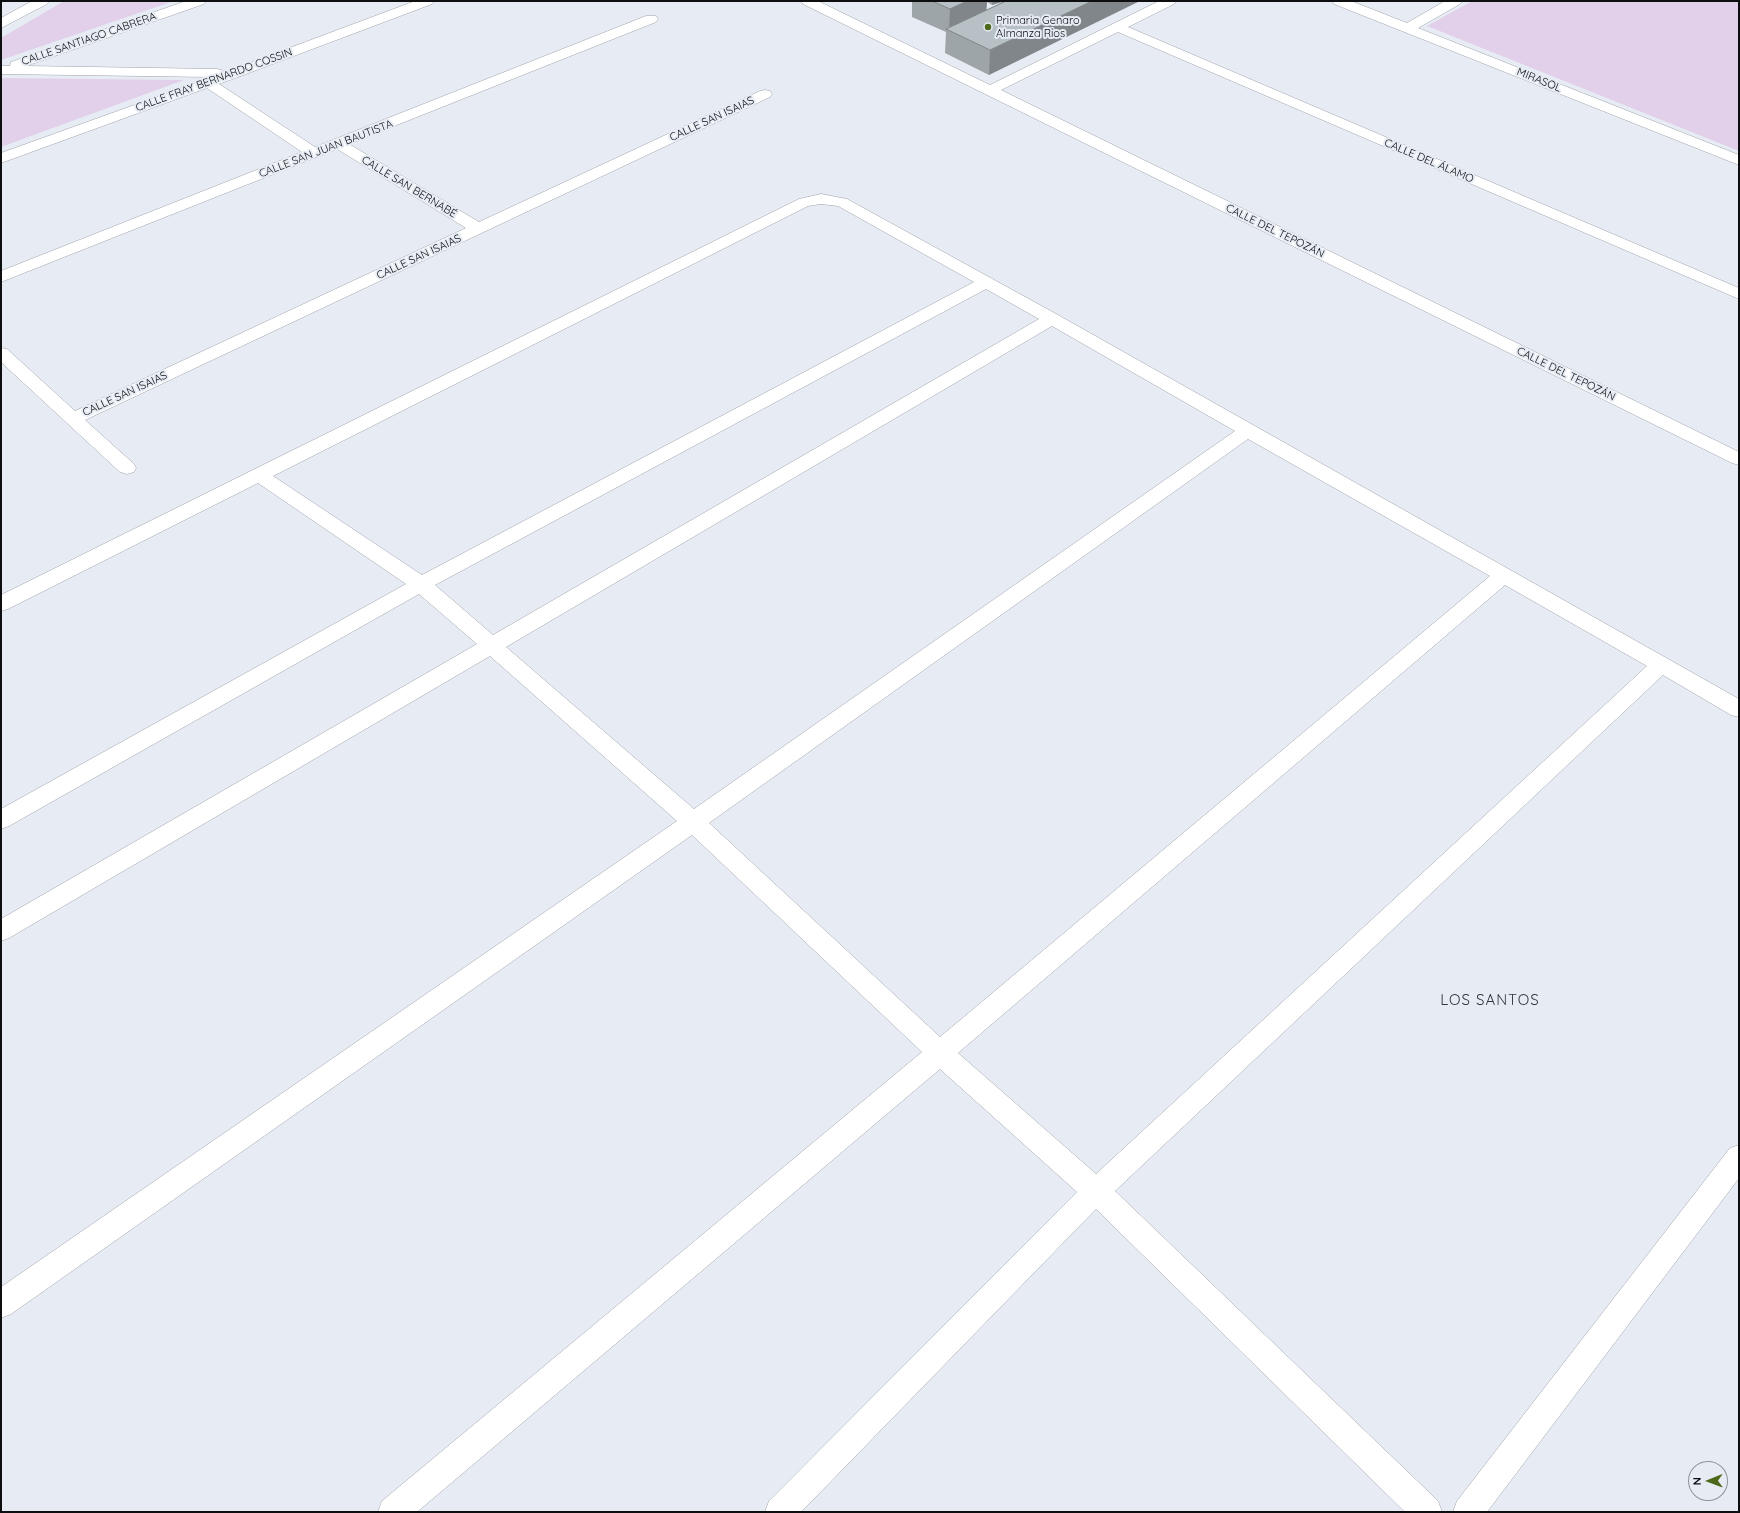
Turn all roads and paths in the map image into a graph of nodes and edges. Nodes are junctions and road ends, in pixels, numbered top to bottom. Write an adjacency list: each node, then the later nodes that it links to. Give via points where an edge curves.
1 (42, 1): 9 (street)
2 (199, 1): 12 (street, CALLE SANTIAGO CABRERA)
3 (427, 1): 13 (street, CALLE FRAY BERNARDO COSSIN)
4 (808, 1): 15 (street, CALLE DEL TEPOZÁN)
5 (1169, 1): 10 (street)
6 (1339, 1): 11 (street, MIRASOL)
7 (1454, 1): 11 (street)
8 (651, 19): 17 (street, CALLE SAN JUAN BAUTISTA)
9 (1, 24)
10 (1118, 27): 15 (street); 24 (street, CALLE DEL ÁLAMO)
11 (1408, 28): 20 (street, MIRASOL)
12 (1, 70): 13 (street)
13 (233, 74): 14 (street, CALLE FRAY BERNARDO COSSIN)
14 (207, 82): 18 (street); 19 (street, CALLE FRAY BERNARDO COSSIN)
15 (990, 90): 29 (street, CALLE DEL TEPOZÁN)
16 (765, 94): 21 (street, CALLE SAN ISAIAS)
17 (339, 144): 18 (street, CALLE SAN JUAN BAUTISTA); 21 (street, CALLE SAN BERNABÉ)
18 (314, 153): 22 (street, CALLE SAN JUAN BAUTISTA)
19 (1, 158)
20 (1739, 160)
21 (479, 230): 27 (street, CALLE SAN ISAIAS)
22 (1, 277)
23 (986, 282): 25 (street); 31 (street, via 842,202 821,199 804,202); 33 (street)
24 (1739, 294)
25 (1052, 319): 28 (street); 35 (street)
26 (1, 353): 27 (street)
27 (72, 419): 30 (street)
28 (1248, 430): 32 (street); 39 (street)
29 (1739, 459)
30 (127, 468)
31 (260, 476): 33 (street); 34 (street)
32 (1503, 576): 36 (street); 41 (street)
33 (421, 584): 35 (street); 38 (street)
34 (1, 604)
35 (491, 646): 39 (street); 40 (street)
36 (1661, 665): 37 (street); 43 (street)
37 (1739, 709)
38 (1, 820)
39 (693, 822): 41 (street); 44 (street)
40 (1, 931)
41 (940, 1053): 43 (street); 45 (street)
42 (1739, 1157): 48 (street)
43 (1096, 1190): 46 (street); 47 (street)
44 (1, 1304)
45 (393, 1512)
46 (780, 1512)
47 (1427, 1512)
48 (1468, 1512)

